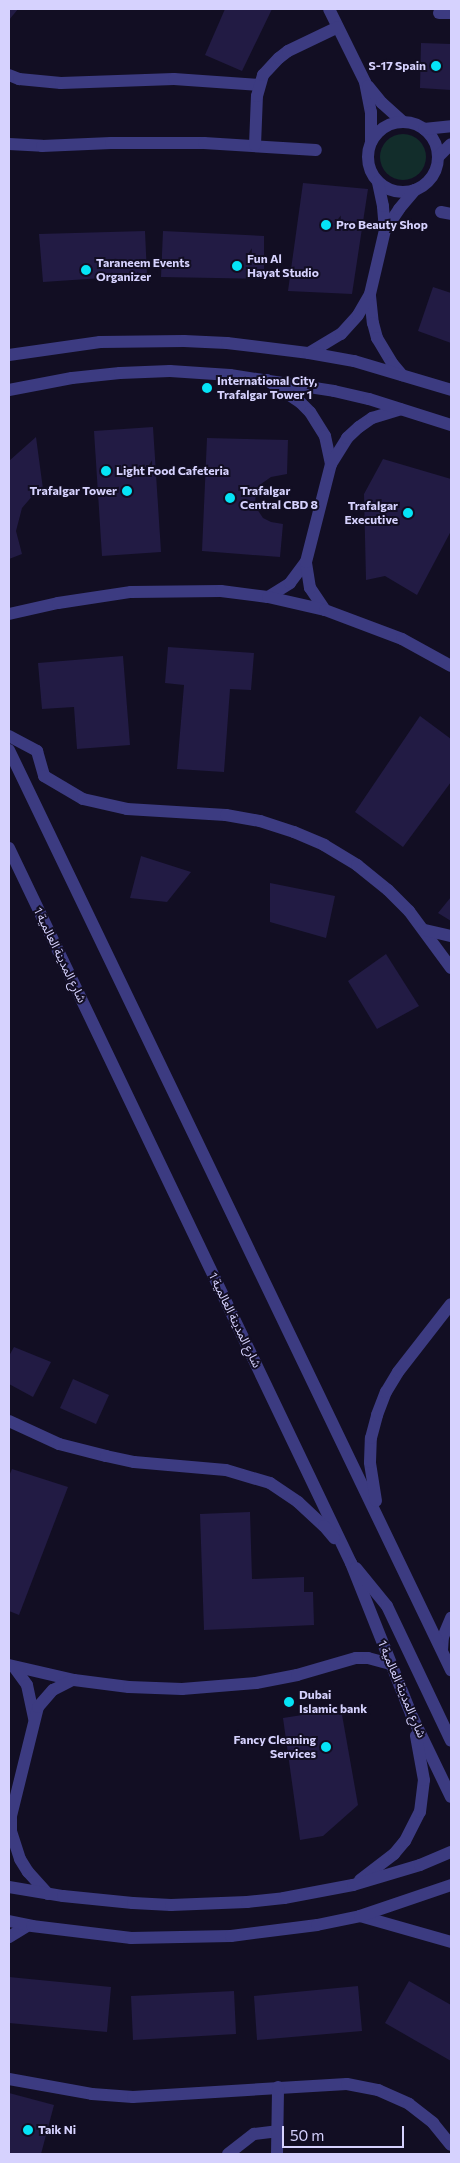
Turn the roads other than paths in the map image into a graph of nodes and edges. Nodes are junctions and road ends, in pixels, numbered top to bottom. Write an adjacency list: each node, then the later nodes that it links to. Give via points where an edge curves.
1 (329, 9): 2 (street)
2 (338, 27): 4 (street); 5 (street, via 279,58 263,75)
3 (9, 75): 5 (street, via 60,83 174,79)
4 (365, 82): 6 (street, via 382,104); 10 (street, via 371,112)
5 (259, 85): 12 (street)
6 (403, 122): 8 (street); 10 (street, via 383,128)
7 (451, 126): 8 (street)
8 (424, 130): 14 (street, via 432,137)
9 (9, 144): 12 (street, via 153,142)
10 (371, 144): 15 (street, via 369,164)
11 (451, 144): 14 (street)
12 (255, 145): 13 (street)
13 (316, 150)
14 (438, 157): 16 (street, via 432,177)
15 (378, 182): 16 (street, via 396,191); 17 (street)
16 (415, 190): 17 (street, via 398,208)
17 (385, 230): 18 (street)
18 (370, 294): 19 (street, via 358,315 341,334); 21 (street, via 377,338)
19 (309, 353): 20 (street, via 227,343 142,340); 21 (street)
20 (11, 354)
21 (402, 374): 25 (street)
22 (264, 379): 23 (street, via 145,371); 27 (street, via 334,391); 29 (street, via 310,412 325,436)
23 (22, 387): 24 (street); 26 (street)
24 (9, 390)
25 (451, 390)
26 (9, 394)
27 (400, 409): 28 (street); 29 (street, via 372,418 359,427 347,438)
28 (451, 426)
29 (331, 464): 30 (street)
30 (306, 562): 31 (street, via 290,583); 32 (street, via 310,588)
31 (268, 597): 32 (street); 33 (street, via 216,591 131,592)
32 (325, 610): 34 (street, via 402,639)
33 (9, 614)
34 (451, 666)
35 (9, 736): 38 (street, via 37,751 44,776 83,799 127,809 226,814 260,821 324,845 382,884)
36 (9, 750): 43 (street)
37 (9, 848): 44 (street, شارع المدينة العالمية 1)
38 (425, 930): 39 (street); 40 (street)
39 (451, 936)
40 (451, 968)
41 (451, 1304): 43 (street, via 398,1372 376,1415 370,1462 372,1486)
42 (9, 1421): 44 (street, via 59,1444 106,1456 134,1462 226,1470 270,1483 298,1502 324,1526)
43 (384, 1530): 46 (street)
44 (351, 1563): 47 (street, شارع المدينة العالمية 1); 53 (street, via 387,1606)
45 (451, 1618): 46 (street, via 443,1637)
46 (442, 1650): 49 (street)
47 (390, 1664): 50 (street, via 356,1658 297,1675 208,1688 155,1689); 51 (street, شارع المدينة العالمية 1)
48 (12, 1666): 50 (street); 52 (street, via 27,1685)
49 (451, 1670)
50 (74, 1680): 52 (street, via 49,1694)
51 (411, 1714): 54 (street, شارع المدينة العالمية 1); 57 (street, via 424,1780 420,1812 405,1842 394,1854)
52 (34, 1718): 55 (street)
53 (451, 1741)
54 (451, 1797)
55 (10, 1817): 60 (street, via 20,1860)
56 (451, 1852): 57 (street)
57 (353, 1885): 60 (street, via 284,1898 209,1905 134,1903)
58 (451, 1885): 61 (street)
59 (9, 1887): 60 (street)
60 (48, 1894)
61 (360, 1916): 63 (street, via 275,1932 190,1938 131,1938); 65 (street)
62 (9, 1921): 63 (street)
63 (27, 1926): 64 (street)
64 (9, 1937)
65 (451, 1942)
66 (9, 2079): 67 (street, via 92,2094 133,2097)
67 (278, 2088): 68 (street); 69 (street, via 347,2084 378,2090 422,2113)
68 (277, 2131): 70 (street, via 254,2134); 71 (street)
69 (451, 2145)
70 (228, 2154)
71 (277, 2154)

